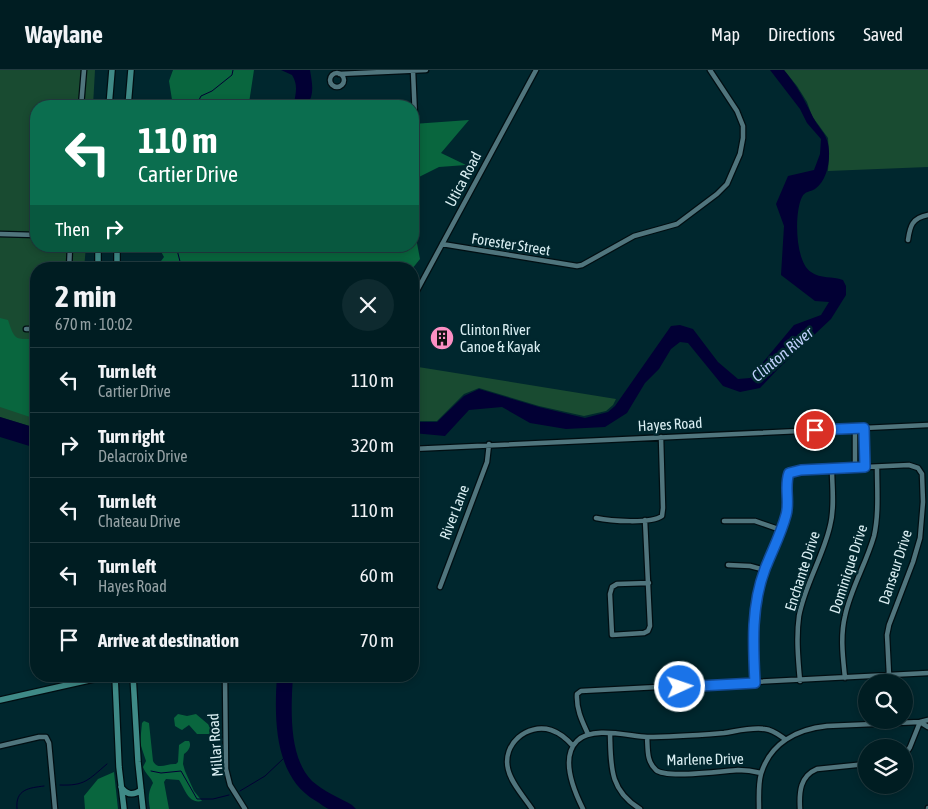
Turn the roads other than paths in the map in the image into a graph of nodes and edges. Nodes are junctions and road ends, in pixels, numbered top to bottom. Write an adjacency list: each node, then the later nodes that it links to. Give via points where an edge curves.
1 (84, 70): 11 (street)
2 (112, 70): 12 (main road)
3 (131, 70): 13 (main road)
4 (426, 70): 7 (street)
5 (536, 70): 19 (street, Utica Road)
6 (710, 70): 19 (street, Forester Street, via 737,111 743,138 740,154 727,184 677,224 634,236 577,266)
7 (413, 71): 9 (street); 14 (street)
8 (339, 74): 9 (street); 10 (street); 10 (street, via 331,77 332,85 338,87)
9 (348, 74): 10 (street)
10 (344, 81)
11 (82, 100)
12 (110, 100)
13 (128, 100)
14 (414, 100)
15 (928, 215): 18 (street, via 912,223)
16 (0, 234): 17 (street)
17 (30, 235)
18 (908, 240)
19 (442, 244): 20 (street, Utica Road)
20 (419, 287)
21 (26, 329): 22 (street)
22 (30, 329)
23 (928, 425): 25 (street, Hayes Road)
24 (854, 428): 25 (street, Hayes Road); 26 (street, Hayes Road); 32 (street)
25 (864, 428): 29 (street)
26 (661, 437): 27 (street, Hayes Road); 35 (street, via 662,514 659,519)
27 (489, 444): 28 (street, Hayes Road); 41 (street, River Lane, via 487,462)
28 (419, 449)
29 (865, 467): 30 (street); 32 (street)
30 (877, 467): 33 (street, Danseur Drive, via 910,465 918,468); 46 (street, Dominique Drive, via 874,536 843,624)
31 (832, 468): 32 (street); 37 (street, via 789,473 788,508); 47 (street, Enchante Drive, via 831,522 805,592 798,626)
32 (855, 468)
33 (925, 502): 43 (street, Danseur Drive, via 917,550 888,625)
34 (596, 518): 35 (street)
35 (645, 520): 40 (street)
36 (724, 521): 37 (street, via 755,521)
37 (781, 530): 39 (street)
38 (728, 566): 39 (street)
39 (764, 570): 52 (street, via 752,640)
40 (649, 583): 40 (street, via 612,587 612,635 648,631)
41 (440, 587)
42 (928, 673): 44 (street)
43 (889, 674)
44 (908, 674)
45 (858, 677): 46 (street)
46 (845, 678): 47 (street)
47 (800, 681): 52 (street)
48 (80, 682): 53 (main road)
49 (114, 682): 66 (main road)
50 (134, 682): 67 (main road)
51 (225, 682): 71 (street, Millar Road, via 226,769 230,785)
52 (755, 683): 57 (street, via 580,691 578,704)
53 (0, 700)
54 (928, 720): 55 (street)
55 (920, 722): 56 (street); 60 (street, via 818,726); 61 (street)
56 (928, 727)
57 (588, 734): 58 (street); 63 (street)
58 (610, 734): 59 (street); 74 (street, via 615,782 624,796)
59 (648, 736): 60 (street, via 760,729 772,730); 65 (street, Marlene Drive, via 649,759 654,769 660,772 681,774 740,770)
60 (785, 740): 65 (street, via 771,753)
61 (913, 740)
62 (0, 746): 68 (street, via 43,736 48,740)
63 (573, 746): 72 (street, via 560,734 538,729 526,732 513,744 508,757 508,771); 73 (street, via 570,775)
64 (858, 765): 76 (street, via 810,772 800,789)
65 (761, 773): 75 (street)
66 (121, 787): 67 (main road, via 130,794); 69 (main road)
67 (140, 790): 70 (main road)
68 (55, 809)
69 (124, 809)
70 (142, 809)
71 (245, 809)
72 (532, 809)
73 (583, 809)
74 (640, 809)
75 (759, 809)
76 (800, 809)

